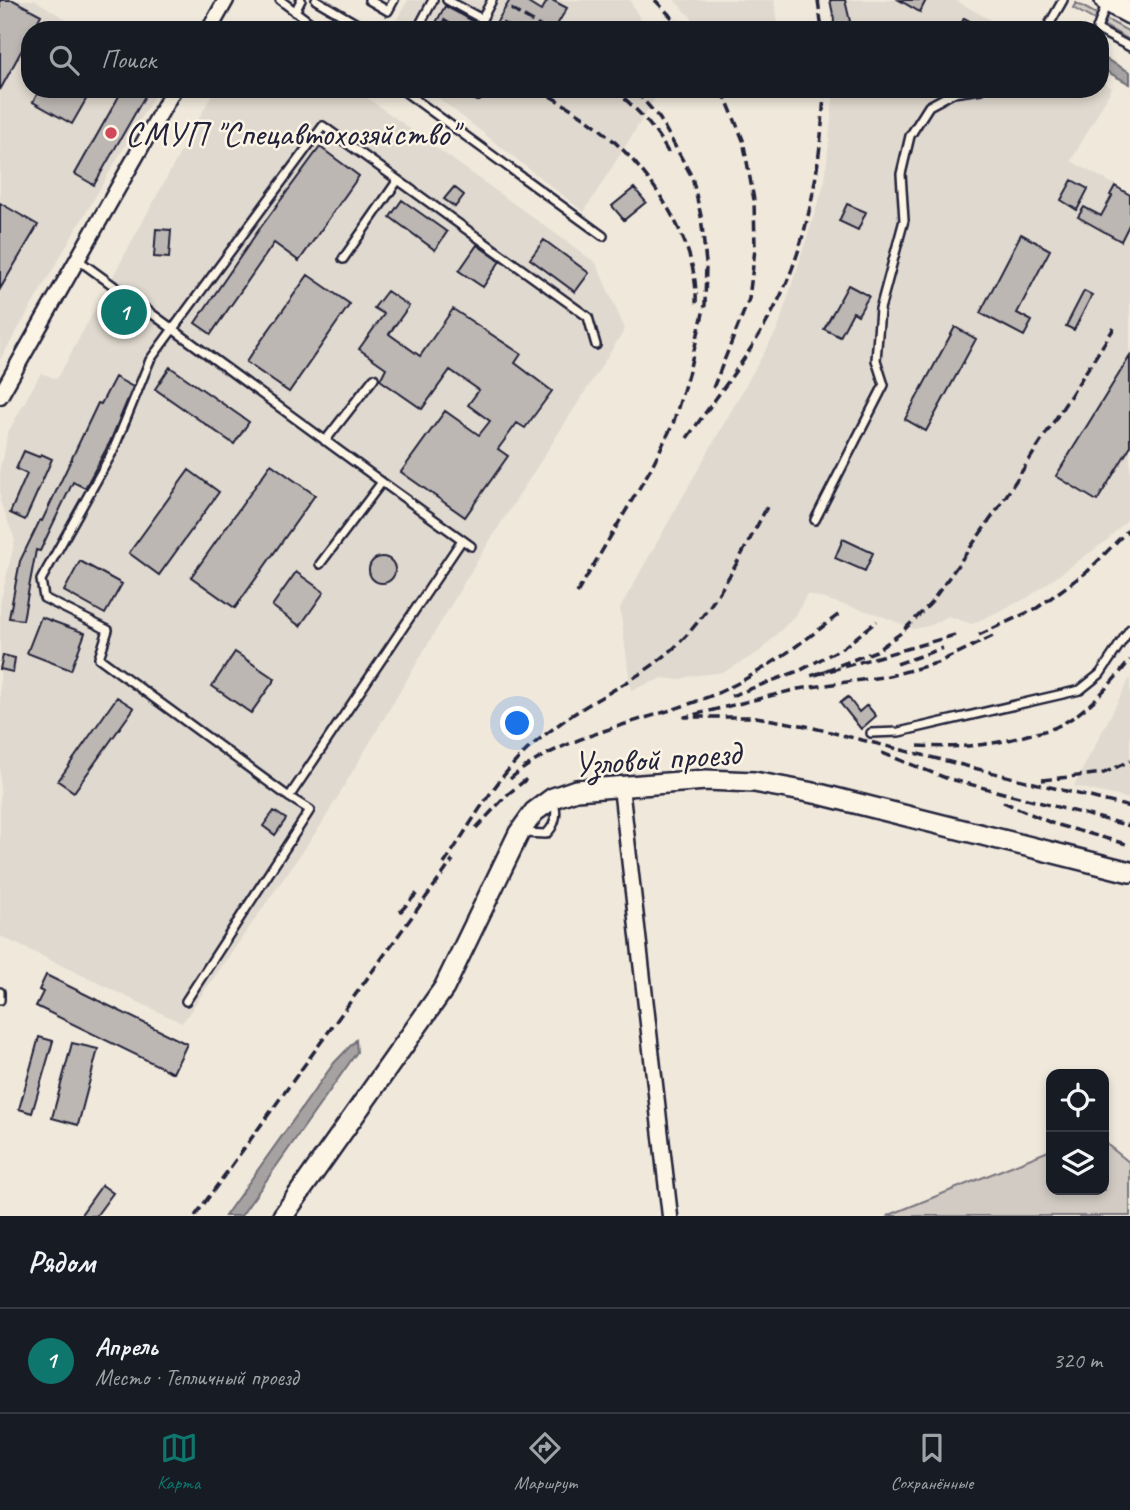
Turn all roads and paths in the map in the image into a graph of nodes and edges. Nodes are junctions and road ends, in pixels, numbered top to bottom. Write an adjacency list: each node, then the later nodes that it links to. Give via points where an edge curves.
1 (226, 0): 14 (street)
2 (280, 0): 12 (lane)
3 (301, 0): 12 (lane)
4 (316, 0): 16 (lane)
5 (369, 0): 6 (lane, via 388,11)
6 (394, 0)
7 (433, 0): 17 (lane)
8 (447, 0): 9 (lane, via 482,19)
9 (492, 0)
10 (1063, 0): 18 (lane)
11 (1107, 1): 13 (main road); 19 (lane)
12 (295, 12): 15 (lane)
13 (1130, 13)
14 (214, 21)
15 (308, 21)
16 (352, 21)
17 (422, 21)
18 (1051, 21)
19 (1100, 21)
20 (1109, 35): 21 (lane)
21 (1130, 47)
22 (169, 98): 27 (street)
23 (413, 98): 26 (lane)
24 (944, 98): 35 (lane, via 929,106 909,136 901,174 904,220 880,309 876,360 884,385)
25 (398, 180): 28 (lane); 29 (lane, via 323,125); 30 (lane, via 589,317)
26 (603, 236)
27 (76, 259): 29 (lane); 32 (street)
28 (343, 259)
29 (172, 329): 33 (lane); 42 (lane, via 150,360 113,451 41,580 44,598 108,629 99,658)
30 (596, 345)
31 (374, 378): 33 (lane)
32 (0, 396)
33 (325, 441): 34 (lane)
34 (382, 482): 36 (lane); 38 (lane)
35 (815, 520)
36 (461, 540): 37 (lane); 42 (lane)
37 (471, 546)
38 (320, 565)
39 (1130, 629): 40 (lane, via 1100,674 1080,690 899,732)
40 (871, 733)
41 (621, 786): 43 (street, Узловой проезд, via 754,782); 47 (street, Узловой проезд, via 576,790 534,812 519,833 444,988); 48 (street)
42 (289, 797): 46 (lane, via 310,810)
43 (1130, 873)
44 (0, 992): 45 (lane)
45 (0, 1000)
46 (186, 1001)
47 (283, 1216)
48 (670, 1216)

